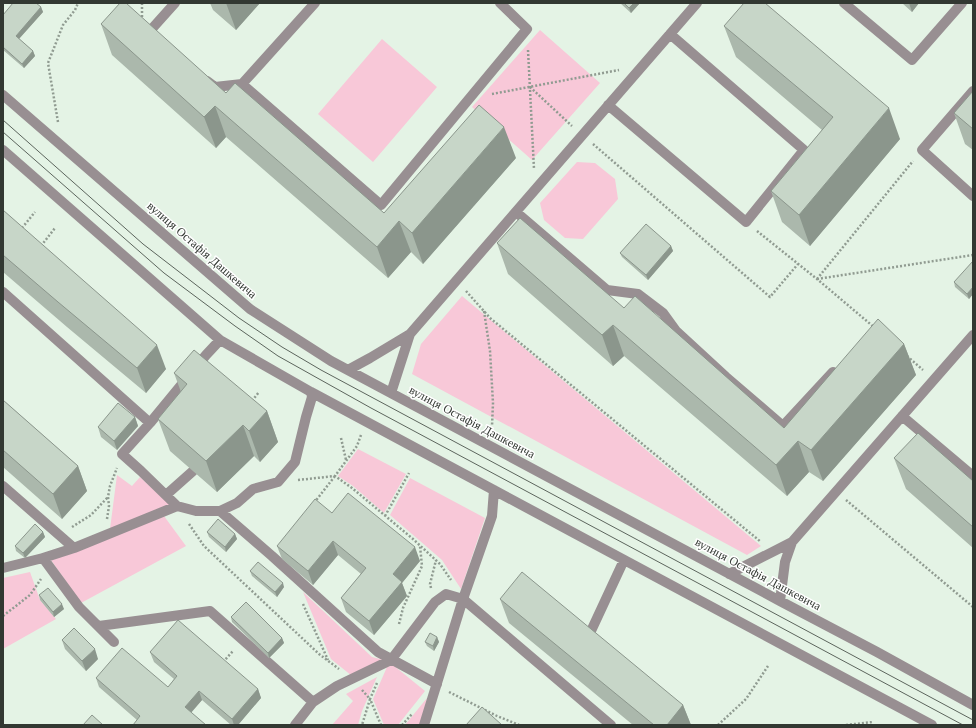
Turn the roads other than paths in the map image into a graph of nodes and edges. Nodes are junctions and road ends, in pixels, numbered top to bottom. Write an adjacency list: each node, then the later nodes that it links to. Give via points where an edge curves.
1 (174, 3): 8 (street, via 149,32)
2 (315, 3): 10 (street)
3 (500, 3): 10 (street, via 527,29 381,205)
4 (697, 3): 7 (street)
5 (844, 3): 6 (street, via 912,60)
6 (962, 3)
7 (670, 34): 13 (street); 13 (street, via 804,150 746,222)
8 (161, 42)
9 (203, 77): 10 (street, via 215,87)
10 (242, 84)
11 (973, 91): 15 (street, via 922,150)
12 (3, 95): 22 (street, вулиця Остафія Дашкевича, via 250,309)
13 (608, 105): 16 (street)
14 (3, 150): 20 (street)
15 (973, 196)
16 (516, 212): 18 (street); 21 (street, via 607,290 638,294 663,313 676,331 783,426)
17 (3, 292): 26 (street)
18 (410, 334): 22 (street); 24 (street)
19 (973, 336): 25 (street)
20 (220, 340): 23 (street); 26 (street)
21 (841, 364)
22 (348, 370): 24 (street, вулиця Остафія Дашкевича)
23 (311, 392): 30 (street); 33 (street, via 312,398 295,462 278,482 253,489 236,503)
24 (391, 393): 39 (street, вулиця Остафія Дашкевича)
25 (902, 416): 28 (street); 34 (street)
26 (150, 423): 31 (street, via 122,454)
27 (193, 471): 31 (street)
28 (973, 476)
29 (3, 486): 35 (street)
30 (494, 490): 36 (street); 40 (street, via 492,516)
31 (166, 495): 32 (street)
32 (177, 506): 33 (street); 35 (street)
33 (220, 511): 45 (street, via 378,652)
34 (792, 542): 39 (street); 41 (street, via 785,562)
35 (74, 548): 37 (street)
36 (624, 560): 43 (street); 52 (street)
37 (46, 562): 38 (street); 42 (street, via 79,607)
38 (3, 568)
39 (729, 574): 41 (street, вулиця Остафія Дашкевича)
40 (463, 599): 45 (street, via 446,594 435,602); 46 (street); 51 (street)
41 (780, 601): 48 (street, вулиця Остафія Дашкевича)
42 (99, 626): 44 (street); 47 (street, via 210,611)
43 (591, 631)
44 (114, 642)
45 (391, 660): 46 (street); 47 (street, via 337,686)
46 (437, 684): 50 (street)
47 (312, 702): 49 (street)
48 (973, 705)
49 (296, 725)
50 (424, 725)
51 (611, 725)
52 (932, 725)

